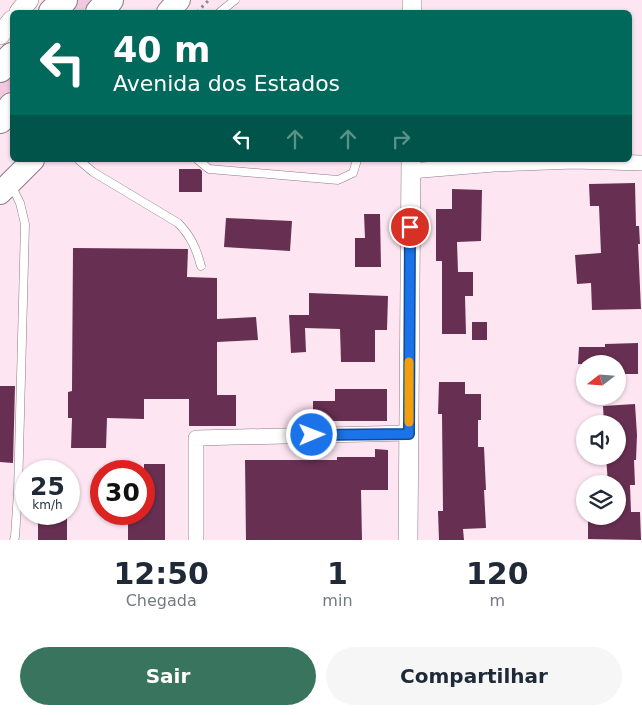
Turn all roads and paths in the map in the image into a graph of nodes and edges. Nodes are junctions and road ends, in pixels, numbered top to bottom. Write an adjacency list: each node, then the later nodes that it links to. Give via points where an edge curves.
1 (29, 0): 7 (street)
2 (64, 0): 8 (highway)
3 (110, 0): 9 (highway)
4 (179, 0): 10 (main road)
5 (209, 0): 11 (path)
6 (235, 0): 12 (lane)
7 (21, 10)
8 (54, 10)
9 (101, 10)
10 (170, 10)
11 (199, 10)
12 (222, 10)
13 (10, 22): 14 (street)
14 (0, 35)
15 (10, 58): 16 (highway)
16 (0, 69)
17 (10, 108): 18 (highway)
18 (0, 120)
19 (31, 162): 27 (main road)
20 (81, 162): 28 (lane, via 178,223 195,245)
21 (200, 162): 22 (lane, via 209,169 338,180 353,173)
22 (356, 162)
23 (547, 162): 26 (street)
24 (608, 162): 25 (street)
25 (642, 163)
26 (411, 166): 29 (street)
27 (5, 188): 30 (lane, via 20,203 25,224)
28 (201, 266)
29 (409, 434): 31 (street, via 196,438); 32 (street)
30 (14, 540)
31 (196, 540)
32 (408, 540)

